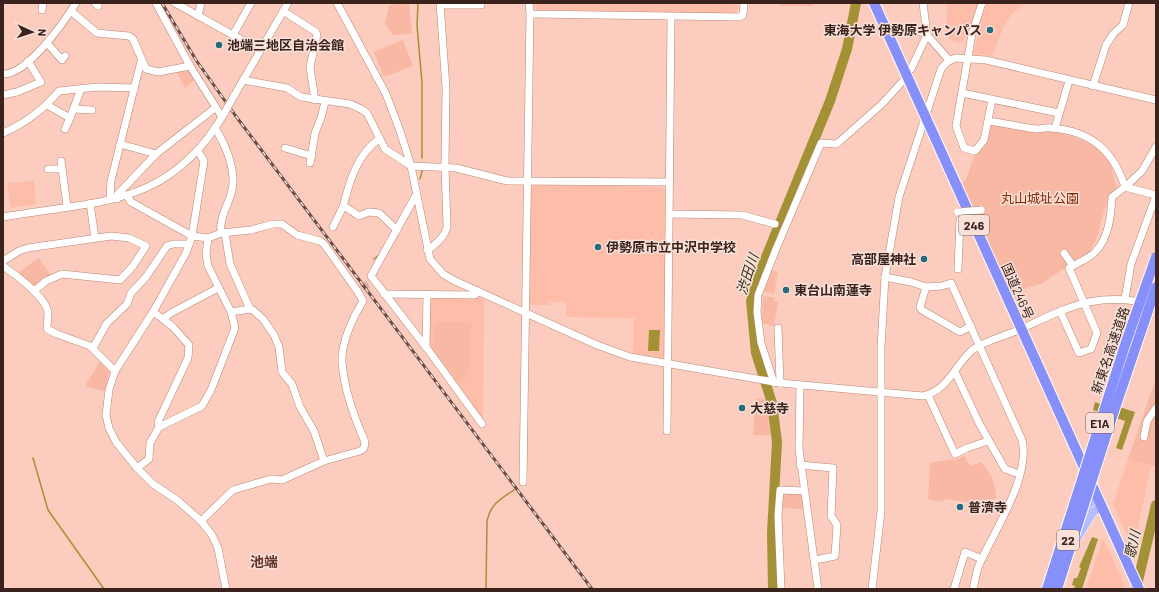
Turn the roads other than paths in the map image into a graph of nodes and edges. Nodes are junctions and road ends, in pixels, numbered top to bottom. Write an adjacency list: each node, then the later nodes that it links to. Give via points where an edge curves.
1 (76, 3): 17 (street)
2 (156, 3): 33 (street)
3 (175, 3): 21 (street)
4 (201, 3): 21 (street)
5 (250, 3): 25 (street)
6 (288, 3): 18 (street)
7 (337, 3): 19 (street)
8 (345, 3): 19 (street)
9 (529, 3): 20 (street)
10 (744, 3): 22 (street, via 744,13 740,17)
11 (874, 3): 23 (highway, 国道246号 / 246)
12 (922, 3): 24 (street)
13 (982, 3): 28 (street, via 973,30)
14 (1129, 3): 39 (street, via 1123,25 1106,45)
15 (441, 4): 16 (street); 68 (street, via 446,88)
16 (481, 5)
17 (71, 11): 26 (street); 32 (street, via 97,33 128,36 133,39)
18 (283, 11): 27 (street); 44 (street, via 316,32 310,67)
19 (341, 11): 67 (street, via 386,94)
20 (530, 13): 22 (street); 70 (street)
21 (198, 16): 25 (street)
22 (671, 17): 71 (street)
23 (885, 28): 24 (street); 54 (highway, 国道246号 / 246)
24 (927, 34): 30 (street); 34 (street)
25 (233, 35): 27 (street)
26 (47, 43): 29 (street); 31 (street)
27 (260, 50): 36 (street)
28 (969, 58): 30 (street, via 958,57); 37 (street, via 1015,66); 42 (street)
29 (62, 60)
30 (949, 60): 54 (street, via 939,72)
31 (28, 61): 35 (street, via 9,74); 43 (street, via 41,82)
32 (141, 62): 33 (street, via 146,69 158,72); 40 (street)
33 (190, 66): 49 (street)
34 (911, 69)
35 (3, 74)
36 (243, 80): 44 (street, via 287,88 301,97); 53 (street, bridge)
37 (1069, 80): 39 (street); 52 (street)
38 (902, 82): 128 (street, via 840,142 821,143 785,228 761,285 757,305 764,355)
39 (1093, 86): 46 (street)
40 (134, 88): 41 (street, via 96,86); 62 (street)
41 (81, 89): 48 (street, via 59,91); 50 (street)
42 (962, 93): 45 (street); 56 (street, via 956,130 964,148 976,151 984,140)
43 (3, 95)
44 (315, 100): 47 (street)
45 (992, 100): 52 (street); 56 (street)
46 (1156, 100)
47 (325, 102): 61 (street, via 350,104 368,113); 64 (street, via 315,133 311,159)
48 (47, 105): 55 (street); 60 (street, via 20,125)
49 (215, 108): 53 (street); 66 (street)
50 (74, 109): 51 (street); 55 (street)
51 (92, 110)
52 (1059, 113): 58 (street)
53 (223, 115): 57 (street)
54 (925, 116): 100 (street, via 899,197); 121 (highway, 国道246号 / 246)
55 (70, 118): 59 (street)
56 (988, 121): 58 (street, via 1038,129)
57 (215, 128): 65 (street); 88 (street, via 232,167 232,192 223,213)
58 (1055, 128): 72 (street, via 1088,138 1103,148 1113,158)
59 (65, 129)
60 (3, 133)
61 (379, 139): 67 (street, via 384,149); 79 (street, via 371,144 358,164)
62 (120, 144): 66 (street); 76 (street, via 111,181)
63 (1156, 147): 72 (street, via 1142,171)
64 (285, 148)
65 (198, 151): 75 (street, via 166,178); 89 (street, via 204,161)
66 (156, 154): 76 (street)
67 (411, 166): 68 (street); 73 (street)
68 (445, 167): 70 (street, via 506,181); 93 (street, via 447,230 432,248)
69 (48, 169): 78 (street, via 61,165)
70 (528, 182): 71 (street); 117 (street)
71 (670, 182): 82 (street)
72 (1125, 187): 74 (street); 111 (street, via 1112,198 1110,220 1096,250 1068,268)
73 (416, 195): 87 (street); 93 (street)
74 (1156, 195): 110 (street, via 1131,264)
75 (127, 196): 76 (street); 89 (street, via 131,202)
76 (114, 199): 77 (street)
77 (90, 203): 78 (street); 90 (street)
78 (67, 206): 83 (street)
79 (343, 208): 86 (street); 87 (street, via 359,216 369,212 379,213)
80 (984, 210): 81 (street, bridge)
81 (958, 212)
82 (670, 214): 85 (street, via 742,215); 125 (street)
83 (3, 217)
84 (960, 220): 99 (street)
85 (775, 224)
86 (333, 227)
87 (397, 230): 108 (street, via 370,276 371,281)
88 (223, 233): 91 (street); 113 (street, via 230,264); 138 (street, via 282,224 304,238 324,244 360,290 363,301 353,317 342,361 351,407 365,442 364,448 360,452)
89 (192, 236): 91 (street); 92 (street)
90 (95, 238): 96 (street, via 28,248); 106 (street, via 121,236 146,246 120,280 62,274 46,281)
91 (208, 238): 105 (street, via 208,266)
92 (189, 244): 115 (street); 124 (street, via 167,246 131,294 127,304 107,323)
93 (427, 250): 107 (street, via 443,274)
94 (1064, 253): 97 (street)
95 (1156, 258): 154 (highway, 新東名高速道路 / E1A, bridge, via 1114,376)
96 (3, 261)
97 (1071, 263)
98 (3, 266): 106 (street)
99 (958, 269)
100 (885, 276): 103 (street); 130 (street)
101 (957, 278): 102 (street)
102 (949, 282): 103 (street, via 942,286); 119 (street)
103 (926, 287): 119 (street, via 920,307 922,310 960,332)
104 (1156, 287): 155 (highway, 新東名高速道路 / E1A, bridge)
105 (218, 288): 116 (street); 118 (street)
106 (34, 291): 124 (street, via 48,312 47,329)
107 (478, 291): 109 (street, via 475,295); 117 (street)
108 (384, 294): 109 (street); 123 (street)
109 (427, 294): 123 (street)
110 (1125, 299): 111 (street); 112 (street)
111 (1084, 302): 114 (street); 114 (street, via 1097,333 1091,349 1079,354)
112 (1156, 305)
113 (250, 309): 116 (street); 138 (street, via 263,319 274,335 279,348 282,372 292,384 300,407 314,431)
114 (1060, 311): 121 (street)
115 (153, 312): 118 (street); 126 (street)
116 (231, 312): 134 (street, via 236,328 202,406)
117 (526, 314): 125 (street, via 617,353); 142 (street)
118 (163, 319): 134 (street, via 189,345 188,358 158,422)
119 (971, 326): 122 (street)
120 (778, 328): 128 (street)
121 (1021, 329): 122 (street); 144 (highway, 国道246号 / 246)
122 (980, 346): 127 (street, via 966,357); 141 (street, via 1022,440 1024,454)
123 (426, 347): 133 (street)
124 (93, 348): 126 (street)
125 (668, 364): 128 (street); 135 (street)
126 (115, 371): 140 (street, via 107,421 119,447)
127 (955, 372): 131 (street, via 944,386); 137 (street)
128 (775, 383): 129 (street)
129 (800, 385): 130 (street); 139 (street)
130 (881, 391): 131 (street); 151 (street, via 880,511)
131 (928, 395): 137 (street, via 955,454)
132 (1156, 408): 136 (street, via 1147,421)
133 (482, 424)
134 (159, 427): 140 (street, via 150,444 149,459)
135 (667, 431)
136 (1144, 437)
137 (988, 440): 141 (street, via 1005,469)
138 (324, 461): 145 (street, via 282,480 271,479 233,490)
139 (800, 465): 143 (street); 147 (street, via 833,468 831,516 837,525 835,556)
140 (137, 468): 145 (street, via 153,484 172,495)
141 (1020, 474): 146 (street, via 1010,505)
142 (523, 482)
143 (804, 491): 147 (street); 149 (street, via 780,490 778,516)
144 (1099, 502): 154 (main road, 22, via 1088,504 1076,522); 155 (main road, 22, via 1082,527 1067,558); 156 (highway, 国道246号 / 246)
145 (201, 521): 148 (street, via 218,548)
146 (982, 559): 152 (street, via 965,552); 153 (street)
147 (815, 560): 150 (street)
148 (226, 589)
149 (781, 589)
150 (818, 589)
151 (872, 589)
152 (954, 589)
153 (973, 589)
154 (1048, 589)
155 (1057, 589)
156 (1139, 589)

